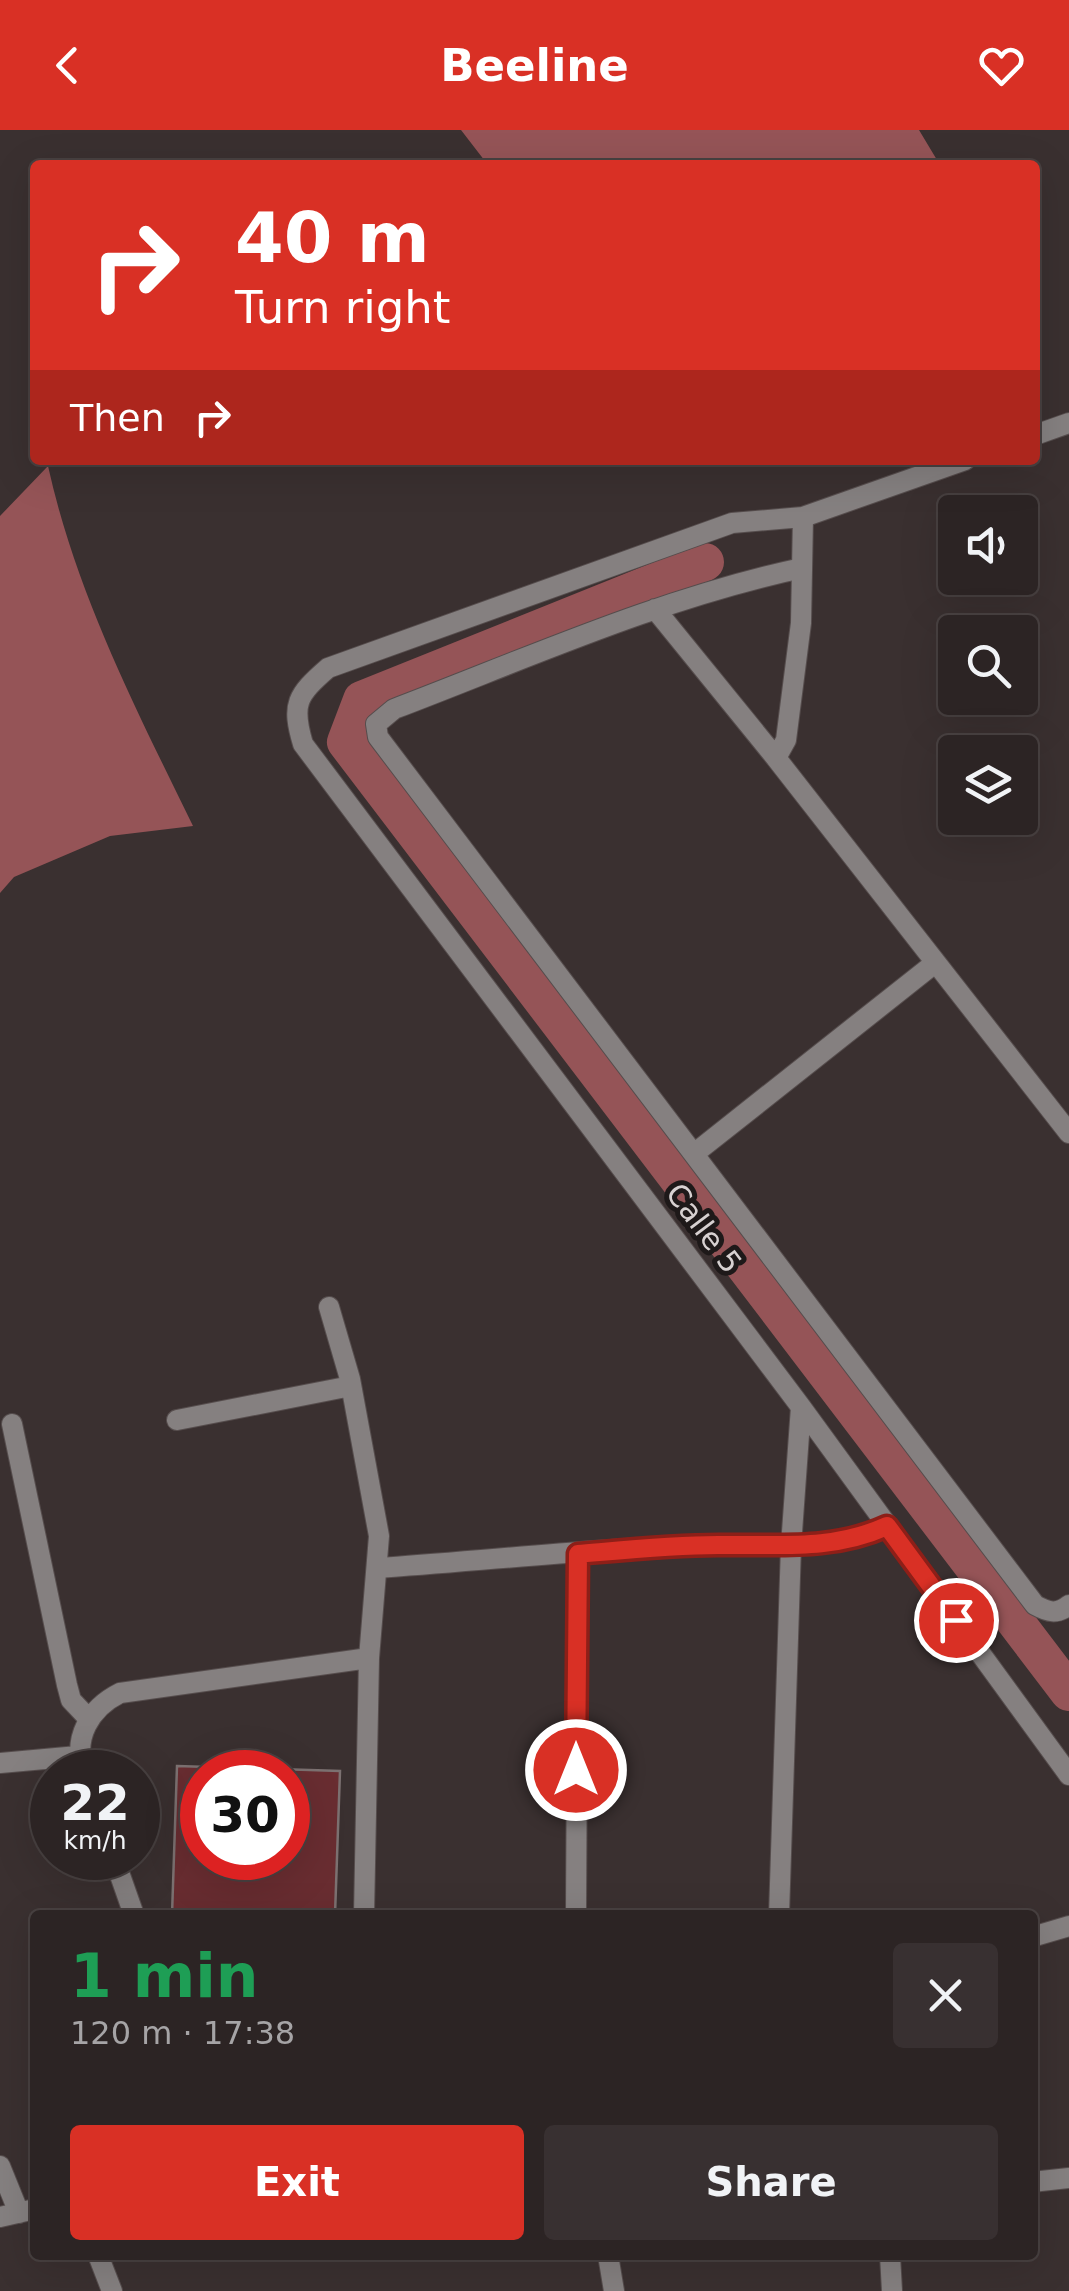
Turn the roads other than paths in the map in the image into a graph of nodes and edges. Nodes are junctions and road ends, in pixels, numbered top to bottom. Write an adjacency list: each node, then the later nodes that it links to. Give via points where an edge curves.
1 (1069, 423): 2 (street)
2 (1040, 433)
3 (951, 465): 4 (street)
4 (803, 518): 5 (street); 13 (street, Calle 5, via 732,523 328,668 303,690 295,716 303,744)
5 (802, 568): 6 (street); 7 (street, via 786,740)
6 (655, 610): 7 (street); 10 (street, via 394,709 376,724 378,737)
7 (776, 758): 8 (street)
8 (935, 963): 9 (street); 10 (street)
9 (1069, 1133)
10 (695, 1153): 20 (street, via 1035,1605 1049,1612)
11 (329, 1307): 12 (street)
12 (351, 1386): 14 (street); 19 (street, via 379,1536)
13 (801, 1407): 16 (street, Calle 5); 17 (street)
14 (177, 1420)
15 (12, 1424): 22 (street, via 66,1685)
16 (887, 1526): 17 (street, via 859,1539); 26 (street, Calle 5)
17 (790, 1546): 18 (street); 31 (street)
18 (578, 1554): 19 (street); 30 (street)
19 (378, 1568): 21 (street)
20 (1069, 1605)
21 (368, 1658): 22 (street, via 120,1693); 29 (street)
22 (88, 1718): 23 (street)
23 (83, 1750)
24 (0, 1763): 25 (street)
25 (30, 1763)
26 (1069, 1775)
27 (122, 1880): 28 (street)
28 (132, 1910)
29 (364, 1910)
30 (576, 1910)
31 (779, 1910)
32 (1069, 1926): 33 (street)
33 (1038, 1935)
34 (0, 2166): 37 (street)
35 (1069, 2178): 36 (street)
36 (1038, 2181)
37 (18, 2213)
38 (100, 2260): 41 (street)
39 (609, 2260): 42 (street)
40 (890, 2260): 43 (street)
41 (112, 2291)
42 (614, 2291)
43 (892, 2291)

